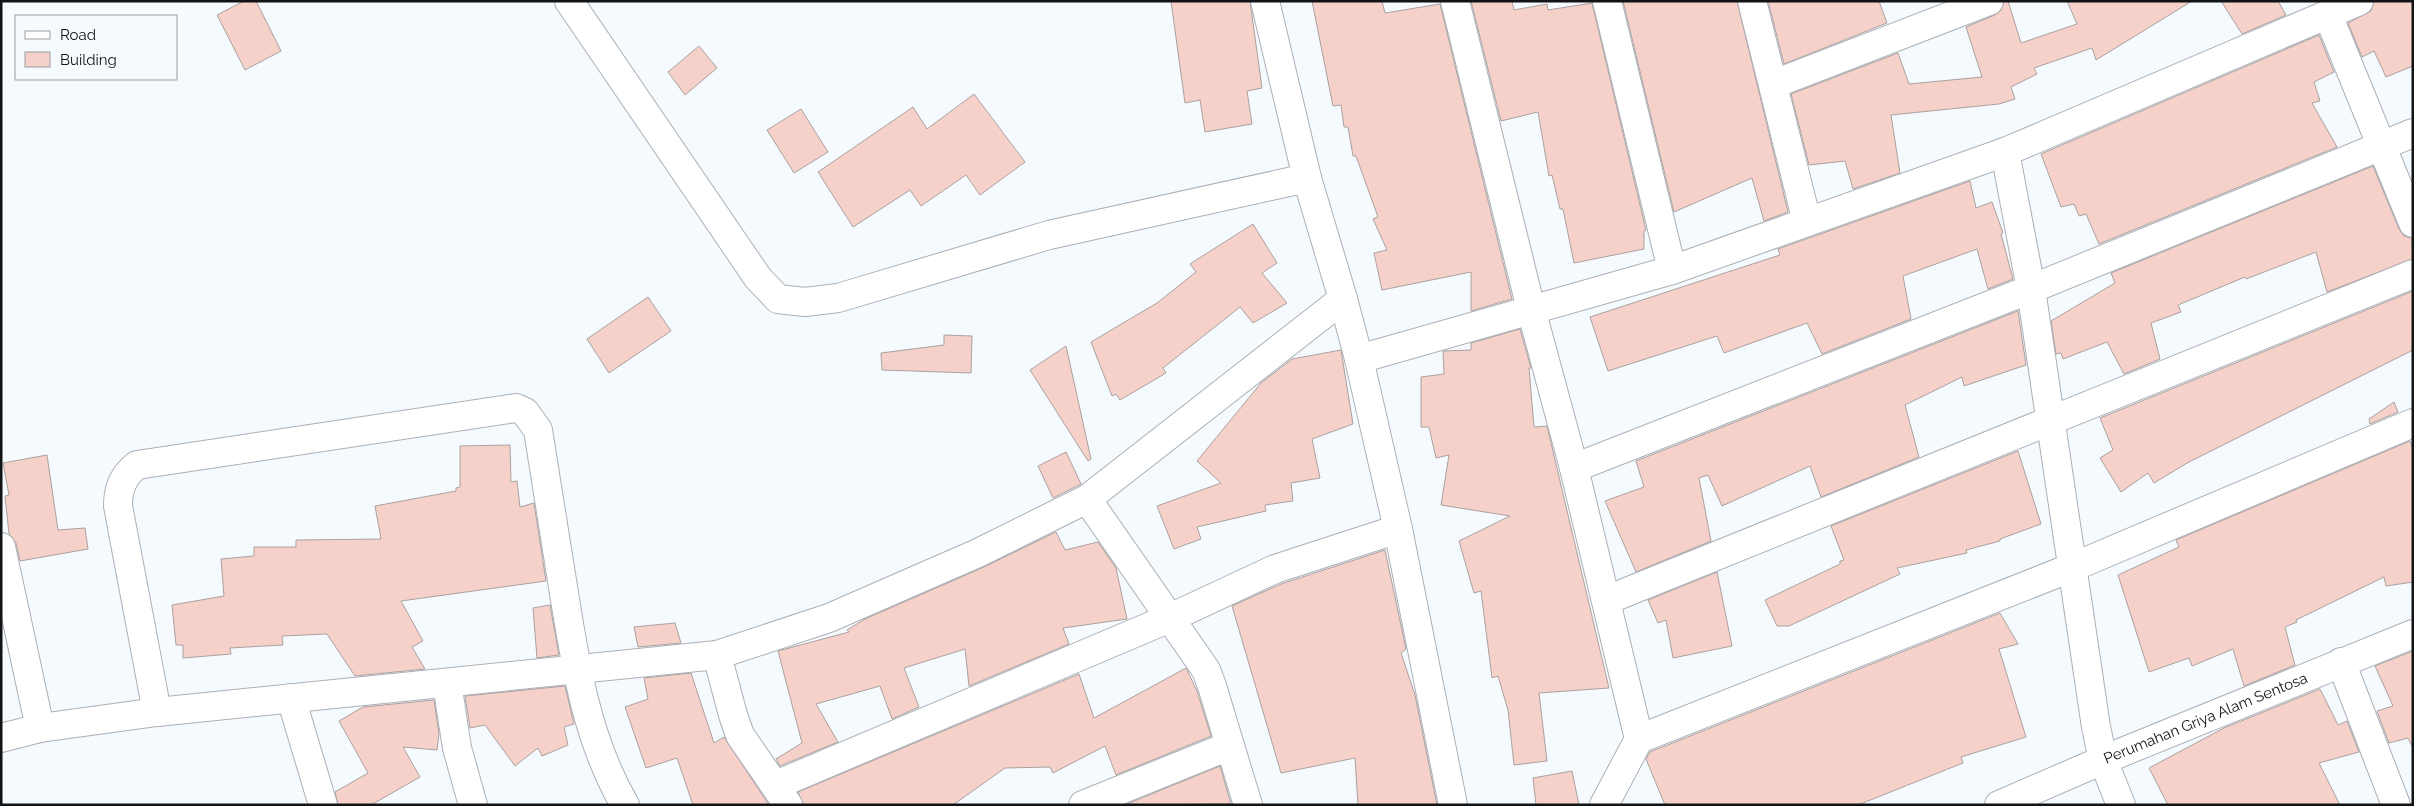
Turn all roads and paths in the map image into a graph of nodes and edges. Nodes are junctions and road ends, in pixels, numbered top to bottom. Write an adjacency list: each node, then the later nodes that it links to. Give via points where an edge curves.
1 (569, 1): 13 (street, via 758,278 778,299 805,302 838,298 1049,235)
2 (1266, 1): 13 (street)
3 (1456, 1): 20 (street)
4 (1607, 1): 16 (street)
5 (1752, 1): 9 (street)
6 (1989, 1): 9 (street)
7 (2358, 1): 8 (street)
8 (2328, 15): 11 (street); 12 (street)
9 (1774, 84): 14 (street)
10 (2413, 133): 11 (street)
11 (2381, 146): 15 (street); 18 (street)
12 (2005, 152): 14 (street); 18 (street)
13 (1307, 178): 19 (street)
14 (1807, 222): 16 (street)
15 (2413, 223)
16 (1672, 270): 20 (street)
17 (2413, 274): 22 (street)
18 (2031, 288): 22 (street); 24 (street)
19 (1344, 299): 21 (street); 25 (street)
20 (1531, 309): 21 (street); 24 (street)
21 (1359, 359): 26 (street)
22 (2049, 423): 28 (street); 29 (street)
23 (2413, 423): 28 (street)
24 (1574, 468): 29 (street)
25 (1087, 500): 30 (street); 32 (street, via 829,618)
26 (1398, 529): 30 (street, via 1275,570); 49 (street)
27 (1, 547): 38 (street)
28 (2073, 567): 40 (street); 42 (street)
29 (1607, 600): 40 (street)
30 (1170, 618): 41 (street, via 1206,670); 43 (street)
31 (2413, 634): 33 (street, Perumahan Griya Alam Sentosa)
32 (717, 655): 34 (street); 43 (street, via 740,734)
33 (2341, 662): 42 (street, Perumahan Griya Alam Sentosa); 53 (street)
34 (576, 669): 35 (street); 37 (street, via 538,430 525,412 516,408 137,464 126,473 118,506); 46 (street, via 597,745)
35 (447, 683): 36 (street); 45 (street, via 457,748)
36 (291, 698): 37 (street); 44 (street)
37 (157, 712): 38 (street)
38 (40, 728): 39 (street)
39 (1, 738)
40 (1638, 739): 50 (street)
41 (1229, 746): 47 (street); 48 (street)
42 (2103, 760): 51 (street, Perumahan Griya Alam Sentosa); 52 (street)
43 (782, 795)
44 (323, 805)
45 (473, 805)
46 (624, 805)
47 (1083, 805)
48 (1248, 805)
49 (1453, 805)
50 (1604, 805)
51 (1999, 805)
52 (2121, 805)
53 (2396, 805)

